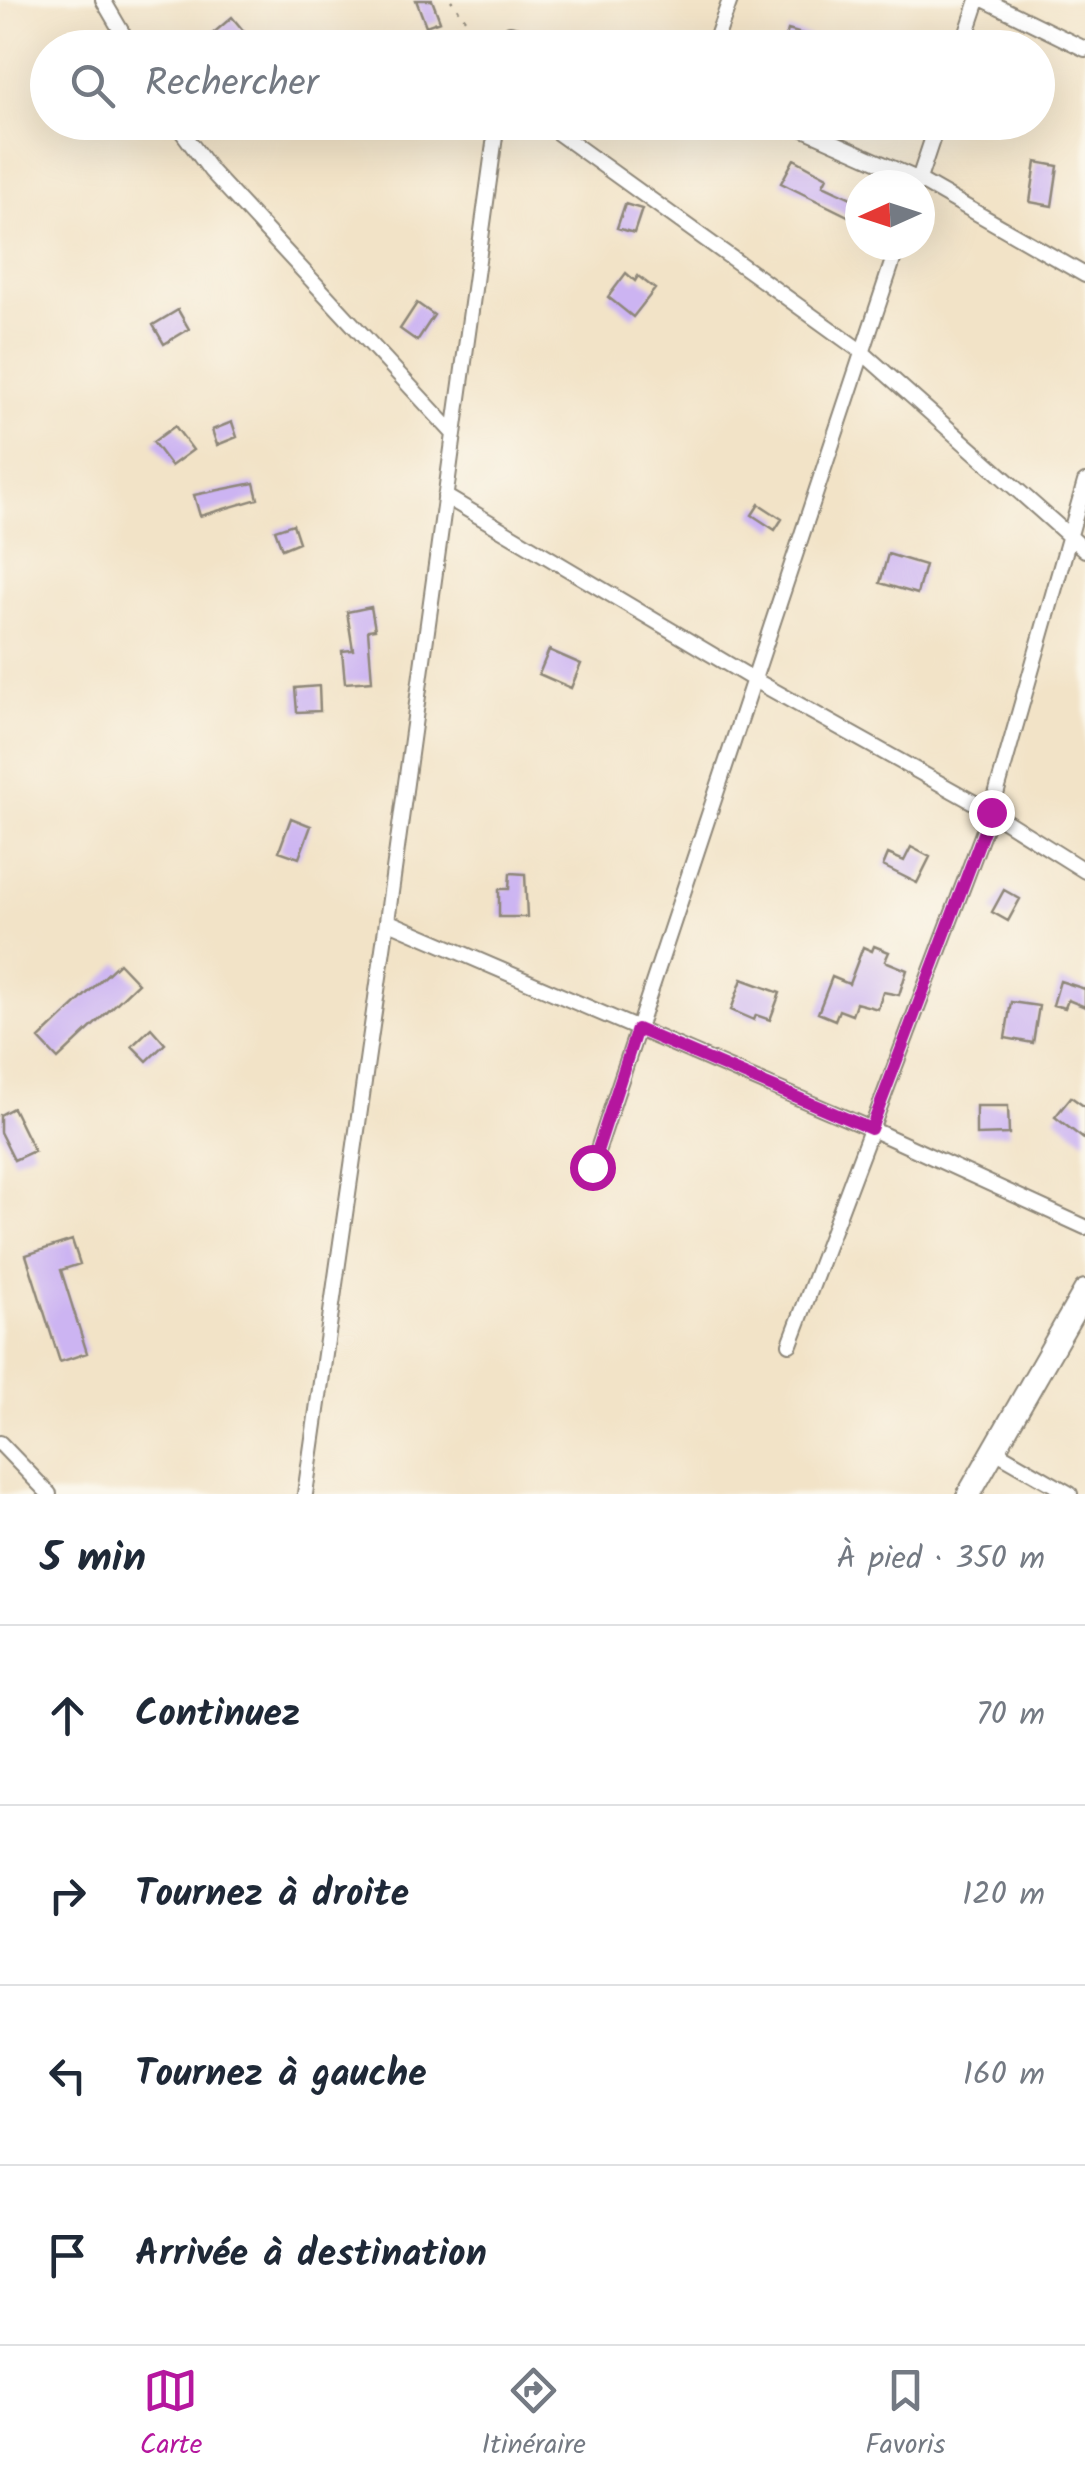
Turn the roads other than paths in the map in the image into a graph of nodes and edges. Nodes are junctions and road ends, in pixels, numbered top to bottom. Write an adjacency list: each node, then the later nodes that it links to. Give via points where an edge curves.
1 (103, 0): 5 (street)
2 (730, 0): 6 (street)
3 (978, 0): 7 (street)
4 (985, 0): 8 (street)
5 (120, 30)
6 (719, 30)
7 (968, 30)
8 (1046, 30)
9 (1055, 34): 10 (street)
10 (1085, 49)
11 (188, 140): 22 (street)
12 (495, 140): 22 (street)
13 (569, 140): 21 (street)
14 (826, 140): 16 (street)
15 (932, 140): 17 (street)
16 (890, 170)
17 (922, 170)
18 (935, 192): 20 (street)
19 (893, 260): 21 (street)
20 (1085, 275)
21 (862, 352): 25 (street); 27 (street)
22 (454, 434): 24 (street)
23 (1085, 482): 25 (street)
24 (446, 496): 27 (street); 30 (street)
25 (1068, 538): 26 (street); 28 (street)
26 (1085, 550)
27 (754, 679): 28 (street); 31 (street)
28 (991, 812): 29 (street); 32 (street)
29 (1085, 871)
30 (387, 921): 31 (street); 41 (street)
31 (637, 1029): 32 (street); 33 (street)
32 (871, 1129): 34 (street); 36 (street)
33 (592, 1167)
34 (1085, 1226)
35 (1085, 1291): 38 (highway)
36 (790, 1344)
37 (0, 1443): 40 (street)
38 (995, 1451): 39 (street); 42 (highway)
39 (1042, 1487): 43 (street)
40 (48, 1494)
41 (305, 1494)
42 (969, 1494)
43 (1070, 1494)

